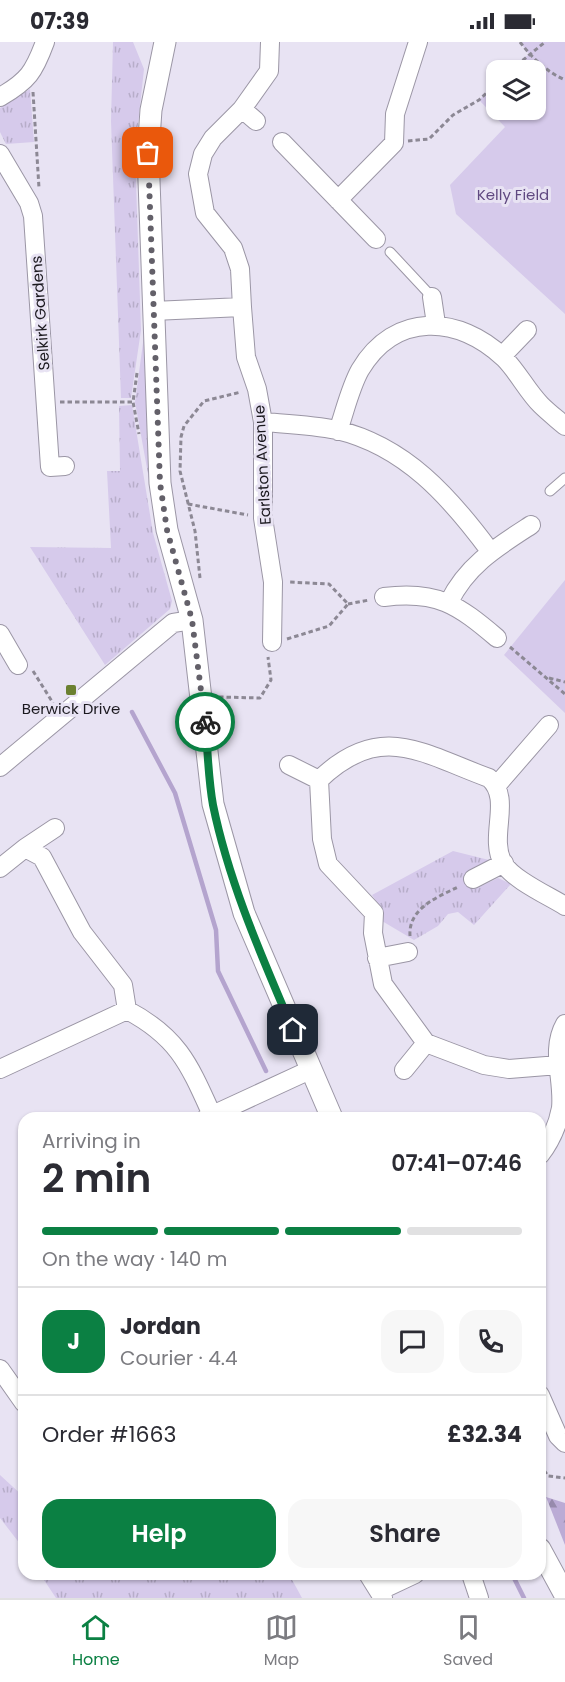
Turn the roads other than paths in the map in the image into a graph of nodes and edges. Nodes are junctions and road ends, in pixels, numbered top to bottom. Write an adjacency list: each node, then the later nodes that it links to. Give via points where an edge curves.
1 (45, 42): 5 (street, via 28,78)
2 (165, 42): 12 (street, via 151,110 148,153)
3 (270, 42): 11 (street, Earlston Avenue, via 269,71 249,115 208,146 198,174 205,213 233,248 240,269)
4 (418, 42): 8 (street, via 395,114 394,143)
5 (0, 97)
6 (282, 142): 8 (street)
7 (0, 154): 19 (street, Selkirk Gardens, via 33,216 50,467)
8 (338, 200): 9 (street)
9 (383, 246): 10 (lane)
10 (432, 297): 13 (street)
11 (242, 308): 12 (street); 16 (street, Earlston Avenue, via 246,357)
12 (153, 311): 26 (street, via 160,483 167,530)
13 (436, 324): 15 (street, via 466,331); 18 (street, via 396,335 375,351 360,371)
14 (527, 330): 15 (street)
15 (502, 356): 17 (street, via 539,403)
16 (263, 422): 18 (street); 29 (street, Earlston Avenue, via 263,518 273,582)
17 (565, 426)
18 (338, 431): 23 (street, via 404,459 460,510)
19 (65, 466)
20 (565, 478): 21 (lane)
21 (550, 491)
22 (531, 525): 23 (street)
23 (490, 551): 25 (street, via 458,584)
24 (384, 597): 25 (street, via 408,594)
25 (449, 602): 28 (street)
26 (192, 620): 33 (street, via 173,623); 49 (street, via 213,804 244,913)
27 (0, 634): 30 (street)
28 (497, 638)
29 (272, 642)
30 (18, 665)
31 (549, 725): 35 (street)
32 (289, 765): 34 (street)
33 (0, 767)
34 (319, 780): 35 (street, via 355,752 385,745 401,746 489,778); 43 (street, via 322,839 328,864 374,913)
35 (497, 785): 38 (street)
36 (55, 828): 37 (street)
37 (25, 848): 39 (street); 44 (street, via 42,857 82,932 123,985)
38 (504, 863): 40 (street); 41 (street)
39 (0, 868)
40 (473, 879)
41 (565, 906)
42 (409, 946): 43 (street)
43 (377, 958): 46 (street, via 383,984)
44 (127, 1010): 48 (street); 52 (street, via 153,1024 175,1045 193,1071)
45 (565, 1024): 47 (street, via 557,1041)
46 (426, 1042): 47 (street, via 484,1065 509,1069); 50 (street)
47 (559, 1065): 51 (street)
48 (0, 1069)
49 (310, 1070): 53 (street); 54 (street)
50 (404, 1070)
51 (563, 1110): 55 (street)
52 (208, 1112)
53 (218, 1112)
54 (329, 1112)
55 (546, 1147)
56 (0, 1369): 57 (street)
57 (18, 1394)
58 (546, 1409): 59 (street)
59 (565, 1443)
60 (546, 1560): 65 (street)
61 (372, 1580): 64 (street)
62 (405, 1580): 64 (street)
63 (473, 1580): 66 (street)
64 (381, 1594)
65 (565, 1595)
66 (479, 1598)

